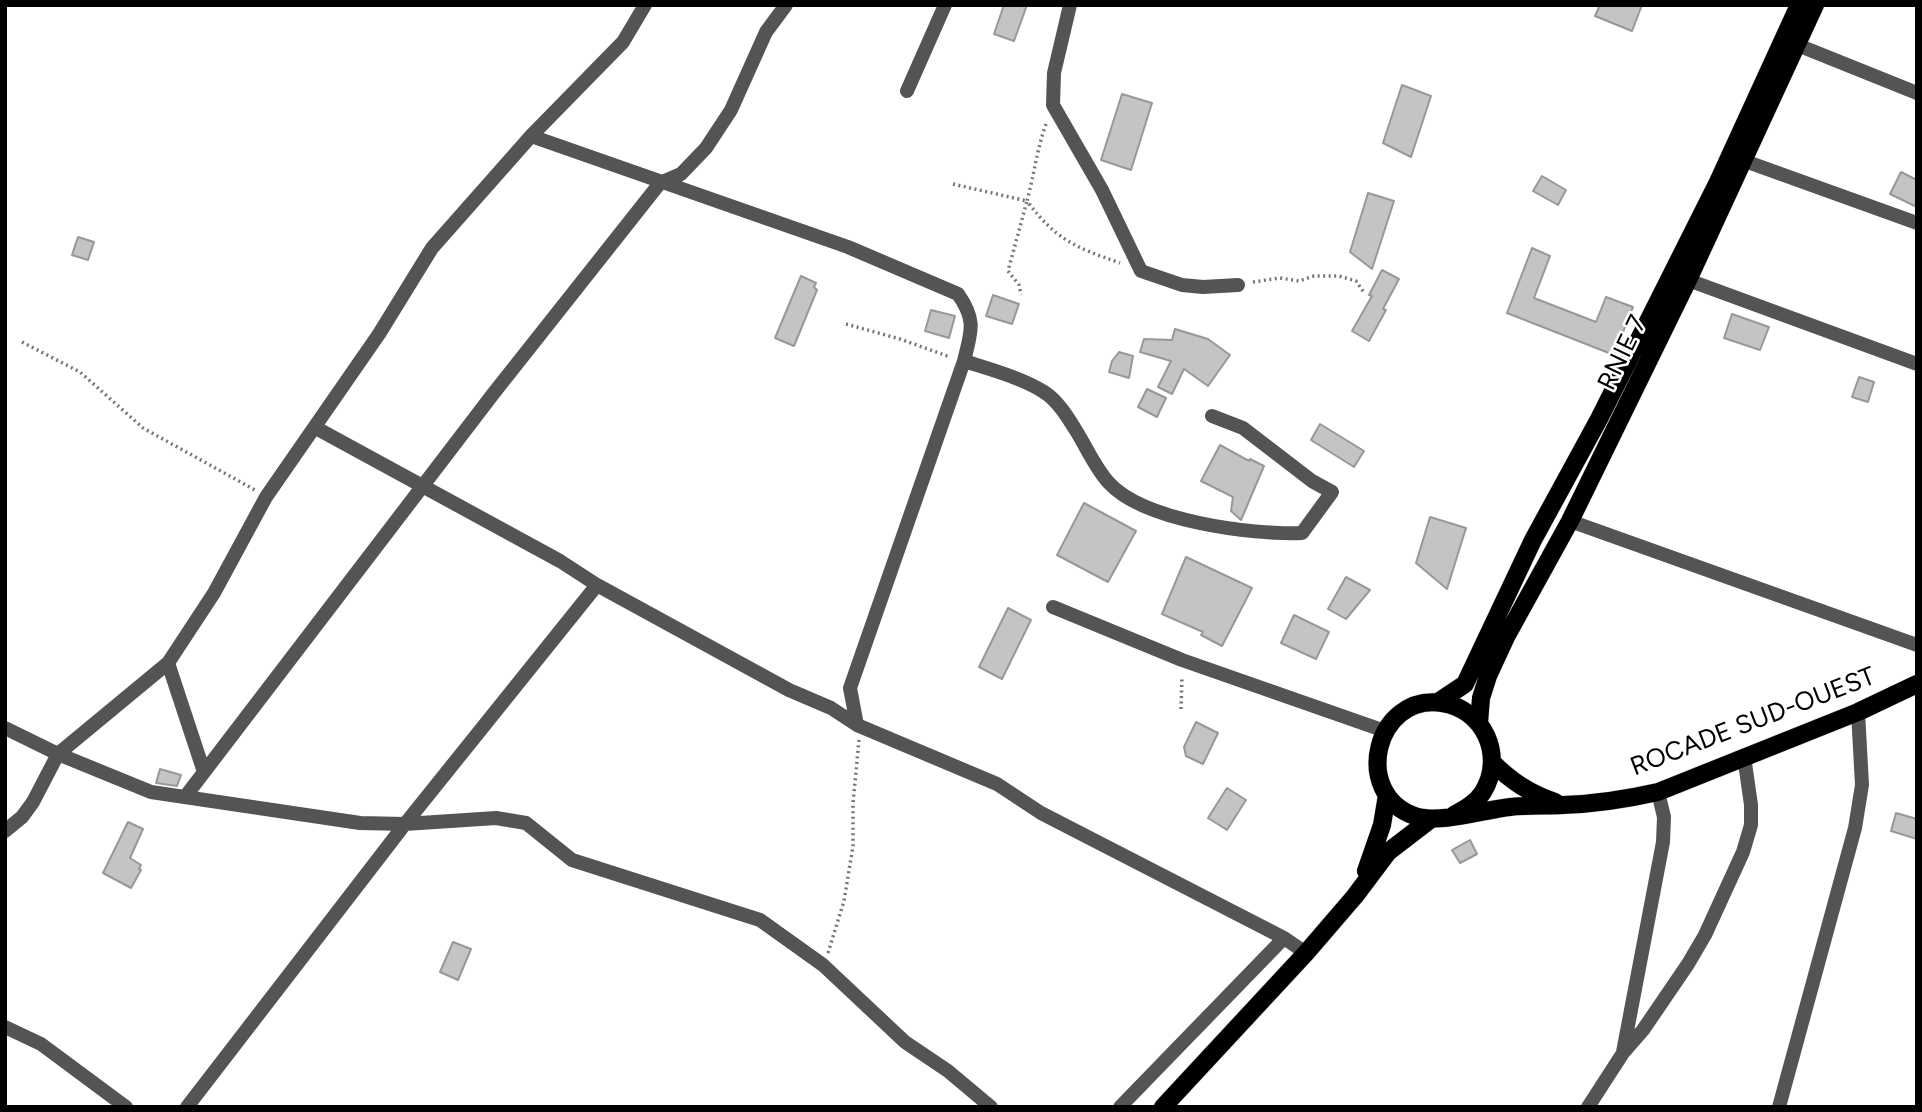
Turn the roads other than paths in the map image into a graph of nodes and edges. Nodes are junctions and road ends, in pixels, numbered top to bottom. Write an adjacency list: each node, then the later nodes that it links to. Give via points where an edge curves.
1 (645, 5): 10 (street, via 623,42)
2 (786, 5): 12 (street, via 766,32 732,110 706,148 681,174)
3 (945, 5): 8 (street)
4 (1070, 5): 15 (street, via 1054,73 1053,105 1141,271 1182,285)
5 (1799, 5): 27 (main road, RNIE 7 / RNIE 7, via 1718,182 1533,540 1465,684)
6 (1815, 5): 7 (main road, RNIE 7 / RNIE 7)
7 (1795, 44): 9 (street); 11 (main road, RNIE 7 / RNIE 7)
8 (907, 91)
9 (1917, 93)
10 (531, 136): 12 (street); 19 (street, via 432,248)
11 (1742, 160): 13 (street); 14 (main road, RNIE 7 / RNIE 7)
12 (660, 183): 16 (street, via 848,247 958,294 970,310 971,332); 20 (street)
13 (1917, 223)
14 (1688, 280): 17 (street); 21 (main road, RNIE 7 / RNIE 7)
15 (1238, 285)
16 (964, 361): 18 (street, via 1045,392 1061,408 1108,482 1125,497 1213,527 1302,533 1332,492 1250,432); 30 (street, via 850,688)
17 (1917, 363)
18 (1212, 416)
19 (316, 428): 20 (street); 25 (street, via 266,497 214,593)
20 (422, 488): 22 (street, via 561,561); 36 (street)
21 (1570, 520): 24 (street); 29 (main road, RNIE 7 / RNIE 7, via 1492,666 1481,698)
22 (597, 585): 30 (street); 43 (street)
23 (1052, 607): 32 (street, via 1182,660)
24 (1917, 645)
25 (168, 663): 33 (street); 36 (street)
26 (1917, 684): 28 (main road, ROCADE SUD-OUEST)
27 (1438, 702): 29 (main road, via 1467,712); 32 (main road, RNIE 7, via 1402,712)
28 (1858, 712): 34 (main road, ROCADE SUD-OUEST); 56 (street, via 1862,785 1855,828)
29 (1479, 723): 35 (main road, RNIE 7, via 1489,741)
30 (857, 725): 46 (street, via 997,784 1041,813)
31 (5, 728): 33 (street)
32 (1385, 731): 38 (main road, via 1376,760)
33 (58, 754): 39 (street, via 151,792); 44 (street, via 33,802)
34 (1744, 757): 37 (main road, ROCADE SUD-OUEST); 49 (street, via 1751,825 1743,852 1705,935 1670,993)
35 (1492, 762): 40 (main road, ROCADE SUD-OUEST, via 1525,789); 41 (main road, via 1482,794)
36 (204, 772): 39 (street)
37 (1658, 792): 40 (main road, ROCADE SUD-OUEST); 49 (street, via 1663,842)
38 (1387, 795): 42 (main road, via 1399,807); 45 (main road, via 1374,853)
39 (185, 797): 43 (street, via 360,823)
40 (1565, 805): 41 (main road, ROCADE SUD-OUEST, via 1514,806)
41 (1454, 815): 42 (main road)
42 (1431, 819): 45 (main road, via 1388,852)
43 (405, 824): 51 (street); 52 (street, via 496,818 526,823 572,860 760,920 823,965 905,1042)
44 (5, 831)
45 (1355, 896): 47 (main road)
46 (1284, 937): 47 (street); 53 (street)
47 (1306, 953): 54 (main road)
48 (5, 1027): 50 (street, via 41,1044)
49 (1623, 1053): 55 (street)
50 (126, 1107)
51 (187, 1107)
52 (991, 1107)
53 (1120, 1107)
54 (1163, 1107)
55 (1588, 1107)
56 (1779, 1107)

